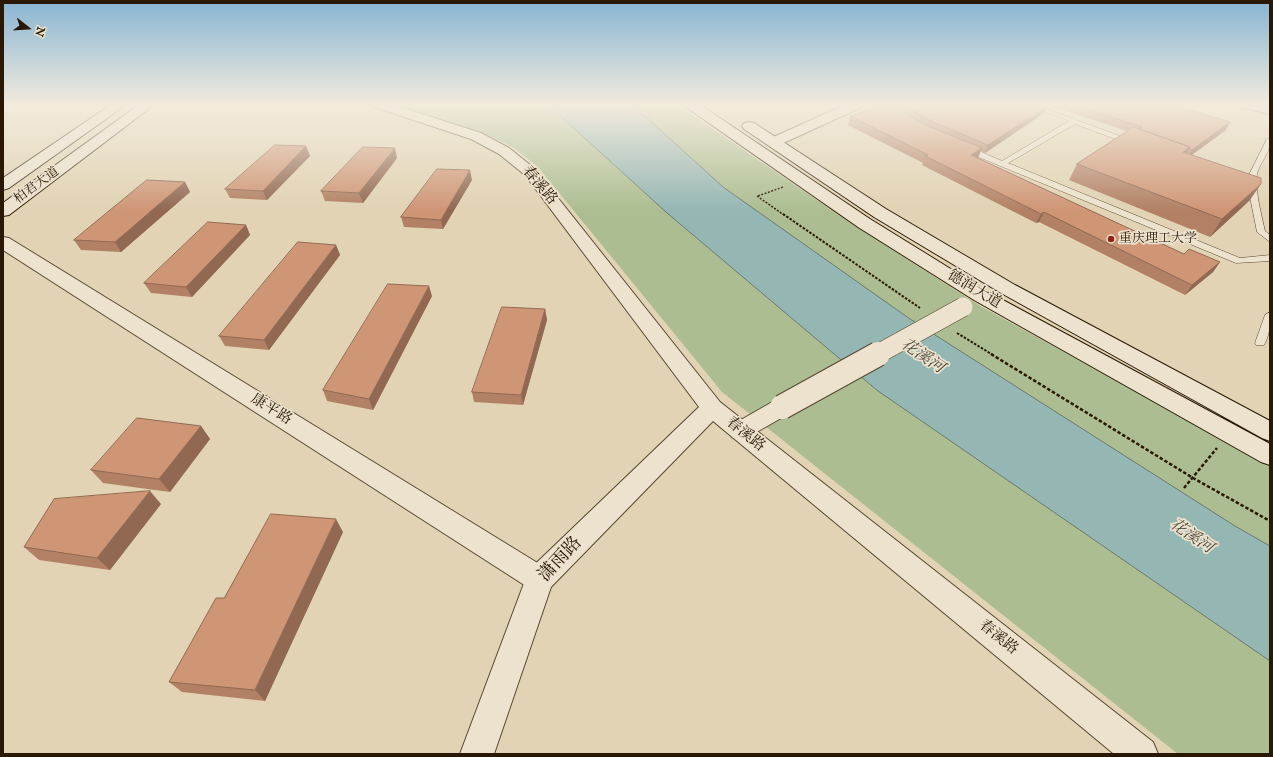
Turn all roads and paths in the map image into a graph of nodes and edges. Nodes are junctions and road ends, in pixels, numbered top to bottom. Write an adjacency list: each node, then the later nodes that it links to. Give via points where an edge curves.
1 (69, 139): 14 (street, 柏君大道)
2 (100, 139): 16 (street, 柏君大道)
3 (482, 139): 25 (street, 春溪路, via 504,151 530,172)
4 (742, 139): 20 (street, 德润大道, via 864,223)
5 (770, 139): 10 (street, 德润大道)
6 (780, 139): 10 (street)
7 (1044, 139): 13 (lane)
8 (1126, 139): 12 (lane)
9 (1270, 141): 17 (lane, via 1253,174 1251,185 1261,232)
10 (774, 142): 27 (street, 德润大道, via 880,213 1008,289)
11 (958, 145): 13 (lane)
12 (1142, 145)
13 (1002, 164): 19 (lane, via 1239,261)
14 (3, 185)
15 (786, 186): 21 (path, via 757,196)
16 (3, 211)
17 (1270, 239)
18 (3, 242): 33 (street, 康平路)
19 (1270, 258)
20 (981, 296): 26 (street, bridge); 29 (street, 德润大道)
21 (924, 310)
22 (1270, 316): 24 (lane)
23 (956, 332): 30 (path)
24 (1260, 343)
25 (712, 408): 26 (street, 春溪路); 33 (street, 潇雨路)
26 (740, 431): 35 (street, 春溪路)
27 (1270, 432)
28 (1220, 446): 30 (path)
29 (1270, 455)
30 (1193, 478): 31 (path); 32 (path)
31 (1184, 488)
32 (1270, 521)
33 (539, 578): 34 (street, 潇雨路)
34 (477, 754)
35 (1141, 754)

